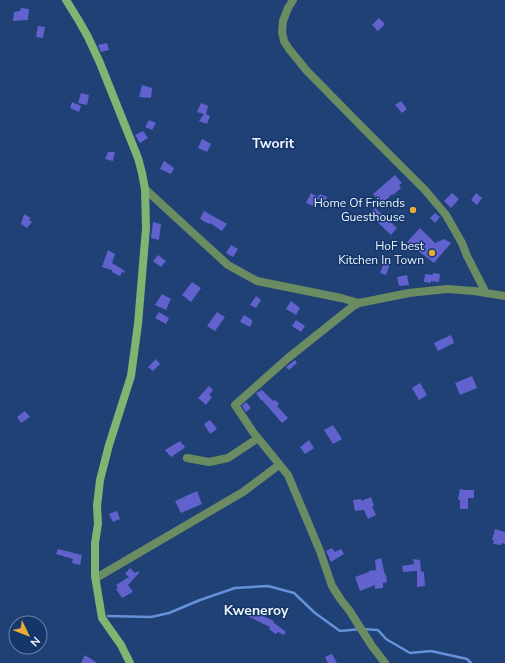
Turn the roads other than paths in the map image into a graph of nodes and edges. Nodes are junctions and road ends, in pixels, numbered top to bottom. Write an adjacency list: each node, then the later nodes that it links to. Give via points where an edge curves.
1 (66, 0): 3 (street, via 80,21 100,63 138,158)
2 (293, 0): 4 (street, via 283,21 282,32 289,49 312,76 426,190 446,215 462,242)
3 (145, 189): 6 (street, via 228,265 257,281); 10 (street, via 146,228 136,344 131,376 100,480 95,543)
4 (486, 293): 5 (street); 6 (street, via 447,289 409,293)
5 (505, 296)
6 (360, 303): 7 (street, via 288,358 235,405)
7 (258, 438): 8 (street, via 228,458 209,462); 9 (street)
8 (187, 458)
9 (279, 464): 10 (street, via 243,492); 12 (street, via 288,475 332,586)
10 (96, 578): 11 (street, via 102,618)
11 (130, 663)
12 (385, 663)

